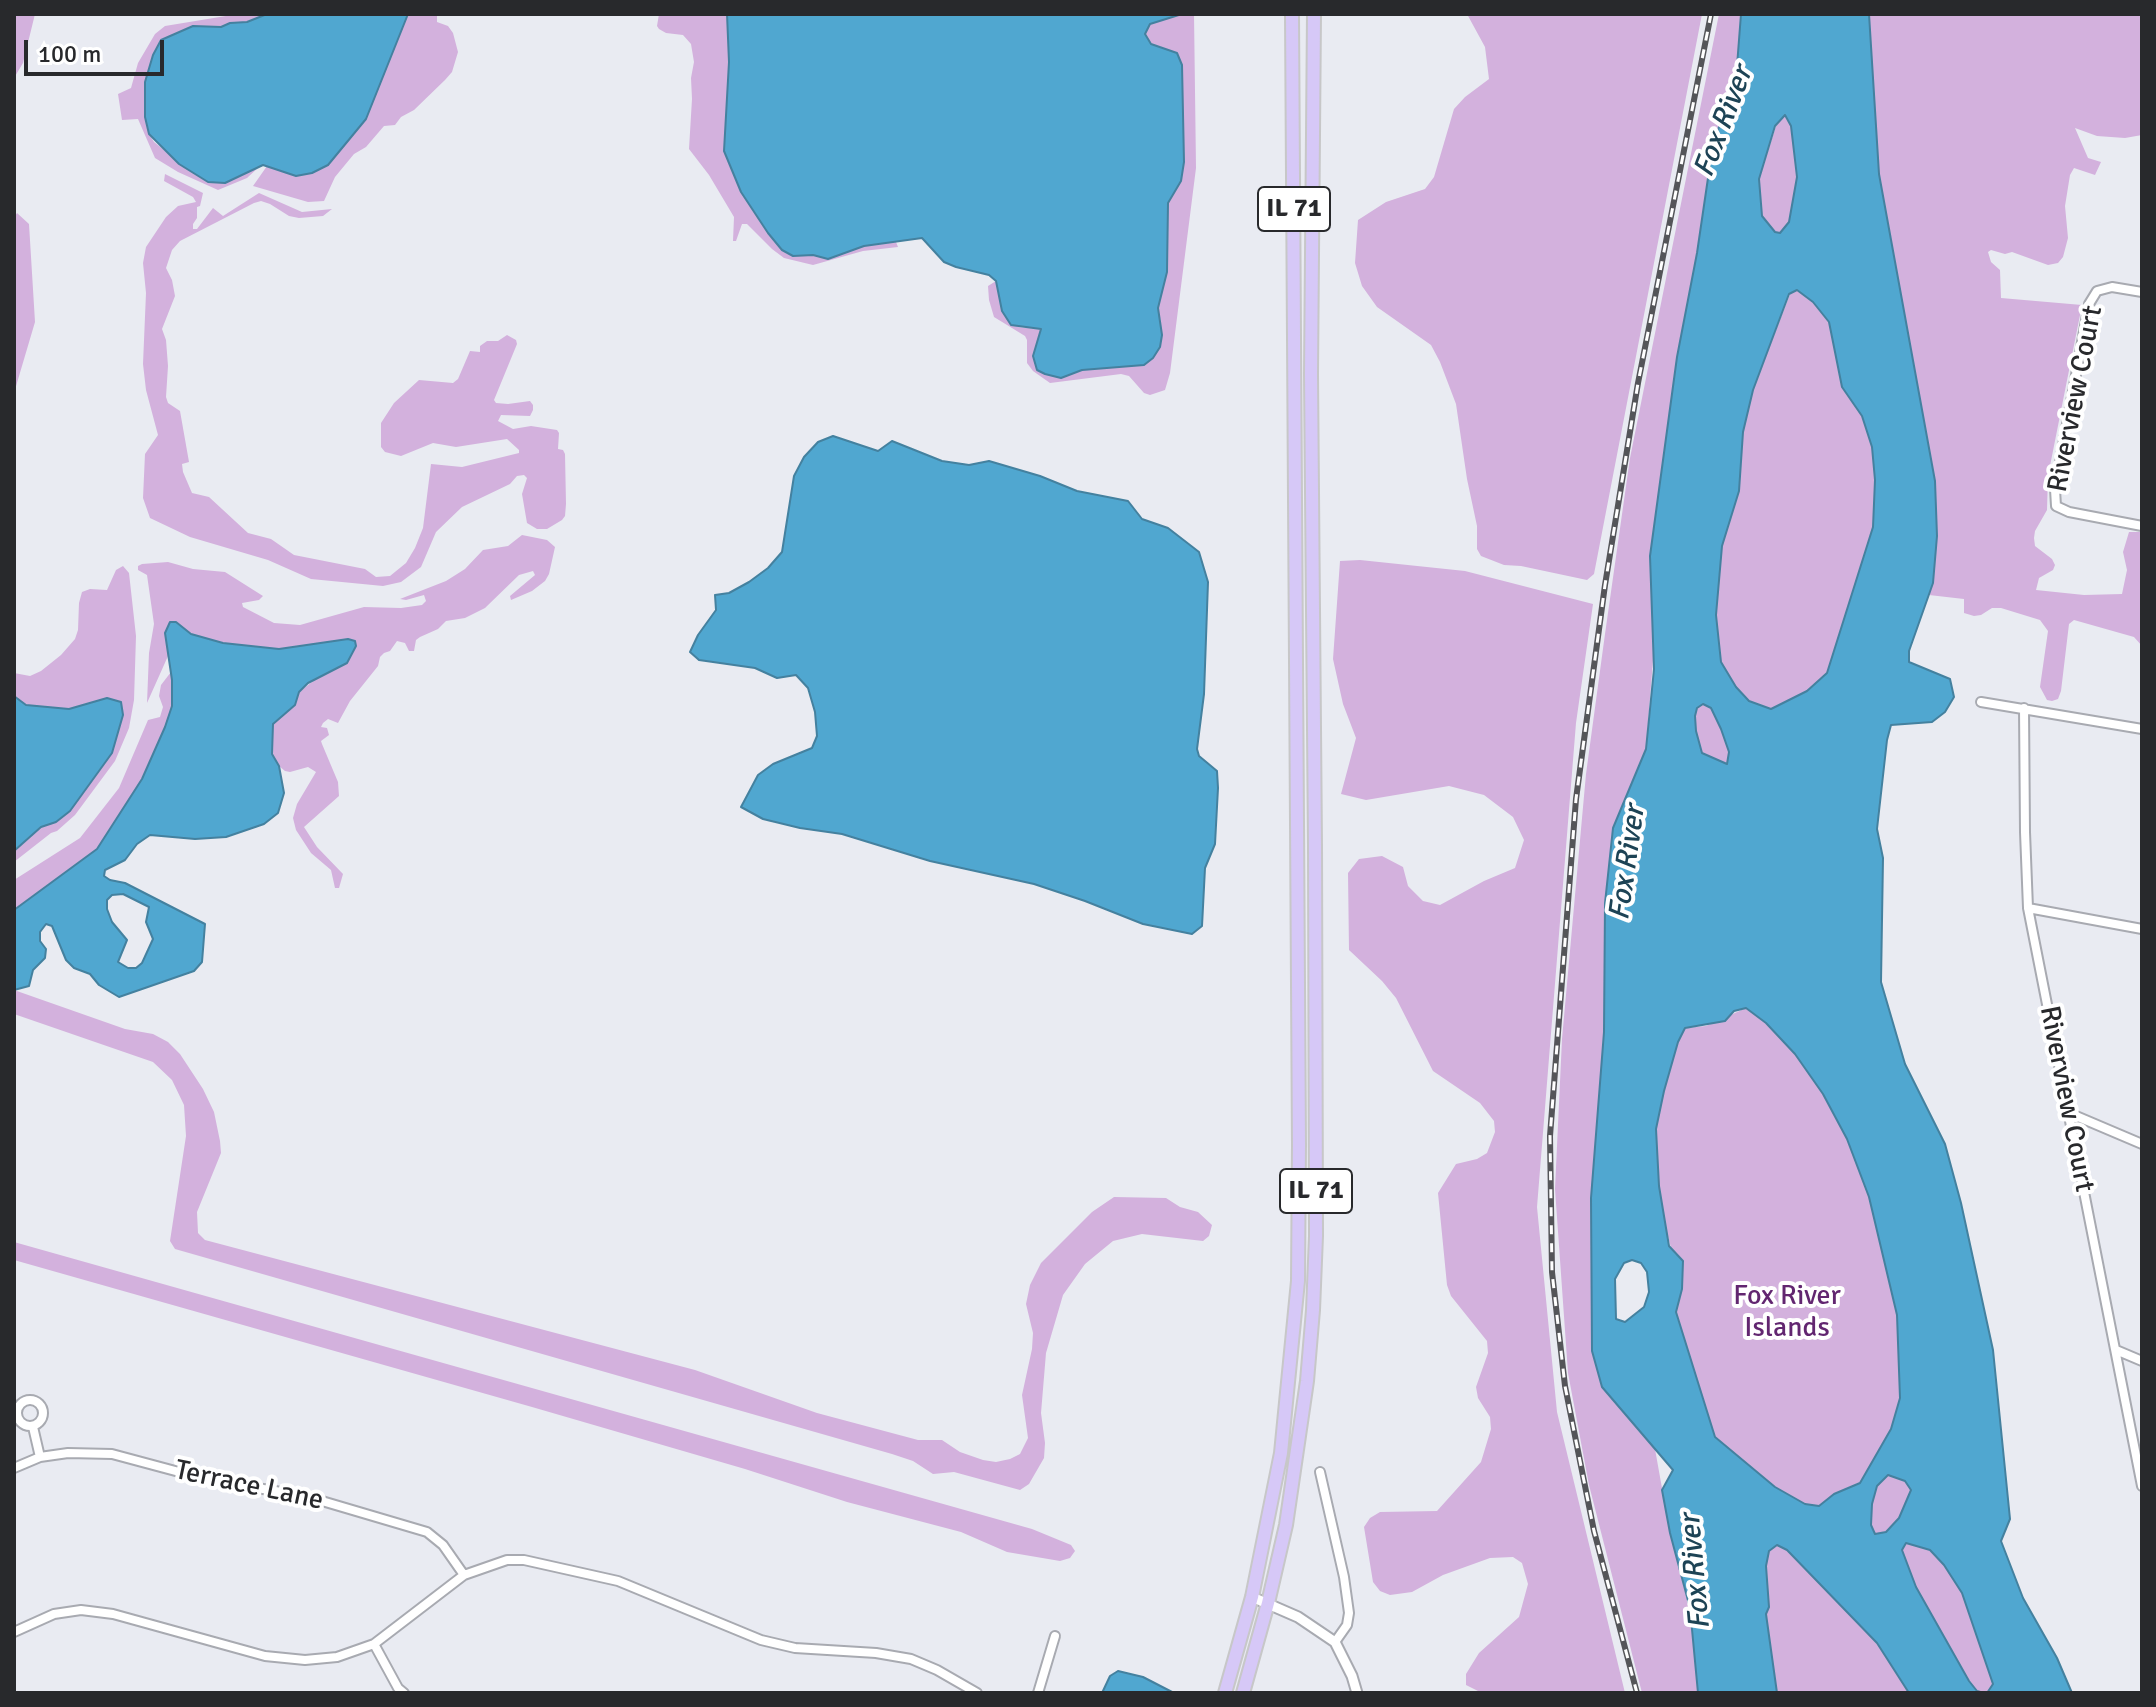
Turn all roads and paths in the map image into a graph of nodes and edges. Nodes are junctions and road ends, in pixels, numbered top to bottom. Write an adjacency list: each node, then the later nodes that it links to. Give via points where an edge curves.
1 (1292, 14): 20 (main road, IL 71, via 1299,1223 1281,1453)
2 (1314, 14): 21 (main road, IL 71, via 1316,1248 1307,1381 1286,1525)
3 (2142, 292): 4 (street, Riverview Court, via 2112,287 2097,291 2089,304 2055,489 2056,506 2069,512)
4 (2142, 526)
5 (1981, 702): 6 (street)
6 (2024, 708): 7 (street); 8 (street, Riverview Court)
7 (2142, 729)
8 (2028, 908): 9 (street); 10 (street, Riverview Court)
9 (2142, 929)
10 (2069, 1113): 11 (street); 12 (street, Riverview Court)
11 (2142, 1144)
12 (2116, 1350): 13 (street); 18 (street, Riverview Court)
13 (2142, 1361)
14 (33, 1427): 15 (street)
15 (40, 1457): 16 (street, Terrace Lane); 19 (street, Terrace Lane, via 112,1454 209,1480 319,1500 427,1532)
16 (14, 1468)
17 (1320, 1472): 24 (street, via 1349,1613)
18 (2142, 1486)
19 (464, 1575): 25 (street); 26 (street, via 507,1560 549,1565 618,1581 761,1640 911,1659)
20 (1252, 1597): 21 (street); 29 (main road, IL 71)
21 (1268, 1603): 24 (street); 30 (main road, IL 71)
22 (14, 1632): 25 (street, via 54,1614 81,1610 265,1656 337,1657)
23 (1055, 1636): 28 (street)
24 (1335, 1642): 31 (street)
25 (374, 1644): 27 (street)
26 (974, 1692)
27 (404, 1693)
28 (1038, 1693)
29 (1225, 1693)
30 (1243, 1693)
31 (1357, 1693)

